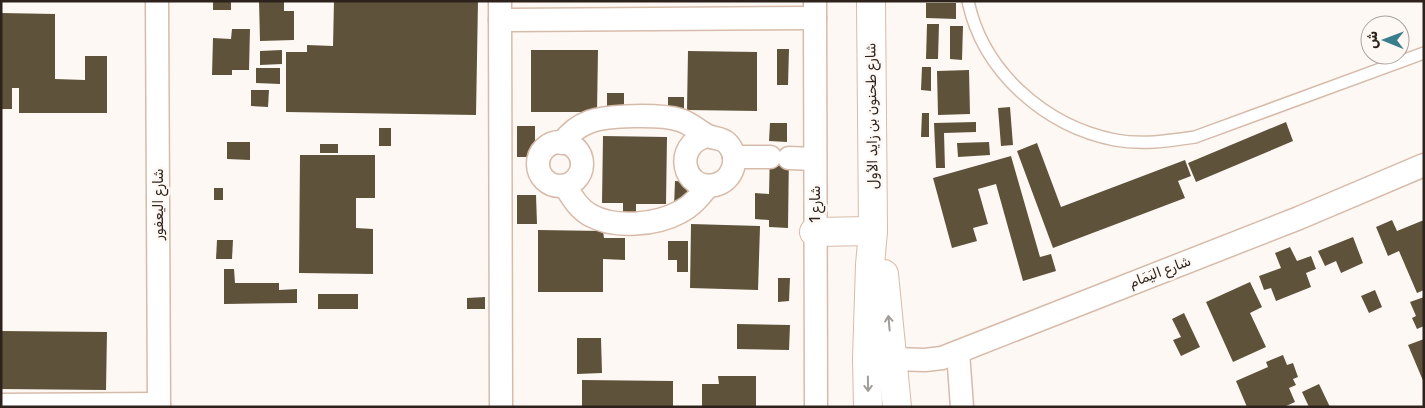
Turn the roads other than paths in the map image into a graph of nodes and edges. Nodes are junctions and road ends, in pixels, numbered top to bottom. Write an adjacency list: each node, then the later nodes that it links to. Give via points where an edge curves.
1 (157, 1): 19 (street, شارع اليعفور)
2 (871, 1): 14 (street, شارع طحنون بن زايد الأول)
3 (968, 1): 6 (lane, via 971,16 988,52 1012,84 1042,110 1077,129 1116,140 1155,143 1195,137)
4 (815, 9): 5 (street); 10 (street, شارع 1)
5 (500, 10): 20 (street)
6 (1424, 52)
7 (707, 136): 8 (street, via 690,124 670,118 608,118 582,125); 9 (street, via 728,144); 13 (street, via 694,142 685,162 690,176 701,185)
8 (562, 143): 12 (street, via 575,149 581,163 578,177); 12 (street, via 554,143 542,152 538,166 540,174 550,184)
9 (734, 157): 10 (street); 13 (street, via 728,178)
10 (815, 159): 15 (street, شارع 1)
11 (1424, 165): 16 (street, شارع اليَمَام, via 1299,218)
12 (565, 186): 13 (street, via 572,199 589,214 625,223 656,220 680,212 696,201)
13 (708, 186)
14 (874, 231): 15 (street); 17 (street, شارع طحنون بن زايد الأول, one-way to 14, via 883,261); 22 (street, شارع طحنون بن زايد الأول, one-way to 22, via 870,265)
15 (814, 232): 21 (street, شارع 1)
16 (958, 352): 17 (street, شارع اليَمَام, via 925,360); 24 (street)
17 (892, 359): 23 (street, شارع طحنون بن زايد الأول)
18 (1, 405): 19 (street)
19 (159, 405)
20 (500, 407)
21 (816, 407)
22 (868, 407)
23 (897, 407)
24 (962, 407)

